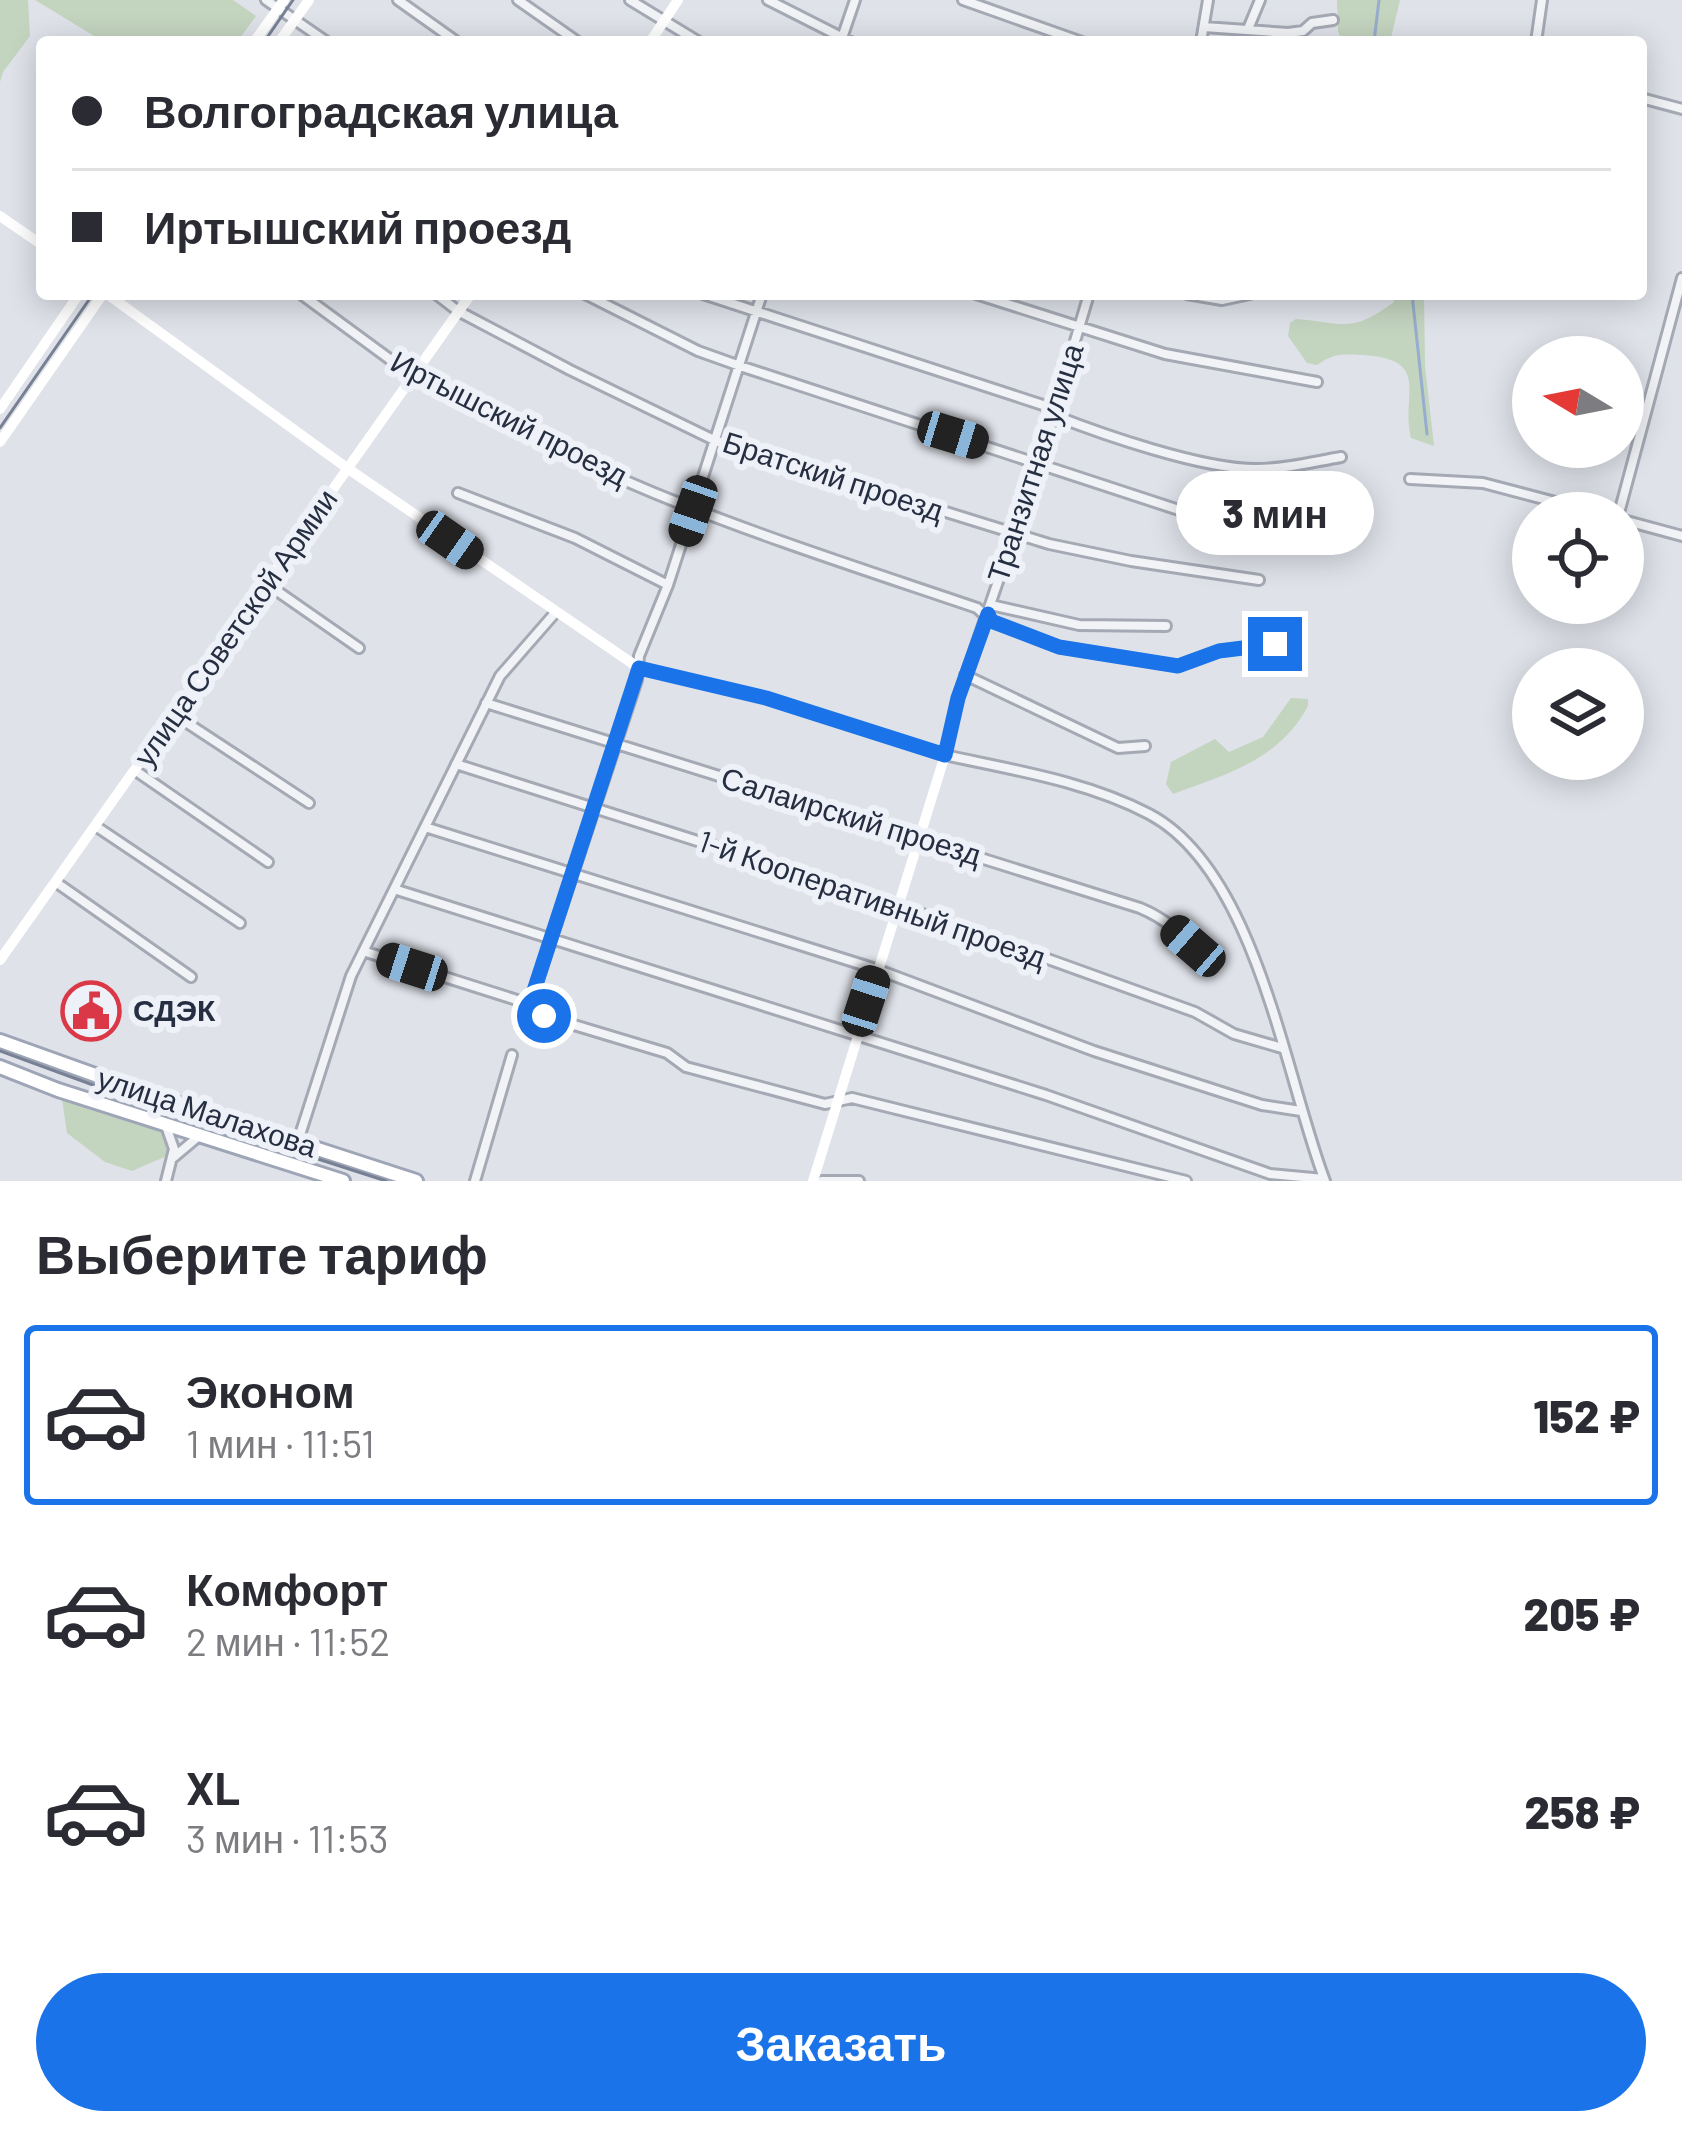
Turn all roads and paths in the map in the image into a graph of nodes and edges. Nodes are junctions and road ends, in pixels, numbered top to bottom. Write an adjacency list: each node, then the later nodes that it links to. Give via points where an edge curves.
1 (266, 0): 13 (street)
2 (309, 0): 14 (street)
3 (398, 0): 22 (street)
4 (518, 0): 23 (street)
5 (630, 0): 16 (street)
6 (678, 0): 16 (street)
7 (768, 0): 26 (street)
8 (855, 0): 27 (street)
9 (963, 0): 28 (street)
10 (1208, 0): 17 (street)
11 (1260, 0): 18 (street)
12 (1542, 0): 30 (street)
13 (281, 4): 14 (street); 19 (street)
14 (295, 19): 20 (street); 21 (street)
15 (1333, 20): 18 (street, via 1288,33)
16 (663, 22): 24 (street); 25 (street)
17 (1204, 27): 18 (street); 29 (street)
18 (1248, 29)
19 (258, 36)
20 (283, 36)
21 (319, 36)
22 (449, 36)
23 (569, 36)
24 (654, 36)
25 (688, 36)
26 (836, 36)
27 (845, 36)
28 (1065, 36)
29 (1202, 36)
30 (1537, 36)
31 (1647, 100): 32 (street)
32 (1682, 109)
33 (0, 216): 34 (street)
34 (36, 241)
35 (1682, 278): 62 (street)
36 (75, 300): 53 (street)
37 (101, 300): 56 (street)
38 (113, 300): 59 (street)
39 (309, 300): 51 (street, Иртышский проезд)
40 (444, 300): 47 (street, Братский проезд)
41 (466, 300): 47 (street, улица Советской Армии)
42 (596, 300): 50 (street)
43 (719, 300): 48 (street)
44 (760, 300): 48 (street)
45 (994, 300): 49 (street)
46 (1087, 300): 49 (street, Транзитная улица)
47 (458, 311): 51 (street, улица Советской Армии); 55 (street, Братский проезд)
48 (756, 314): 50 (street); 54 (street)
49 (1079, 328): 52 (street, via 1165,354); 54 (street, Транзитная улица)
50 (740, 366): 55 (street); 58 (street)
51 (417, 371): 59 (street, улица Советской Армии); 64 (street, Иртышский проезд)
52 (1317, 382)
53 (0, 409)
54 (1054, 412): 57 (street, via 1238,468); 58 (street, Транзитная улица)
55 (714, 440): 64 (street); 67 (street, Братский проезд)
56 (0, 442)
57 (1341, 457)
58 (1039, 462): 66 (street); 67 (street, Транзитная улица)
59 (346, 468): 70 (street, улица Советской Армии); 73 (street)
60 (1410, 479): 61 (street)
61 (1517, 492)
62 (1627, 492)
63 (458, 493): 71 (street)
64 (693, 511): 71 (street); 72 (street, Иртышский проезд)
65 (1644, 524): 68 (street)
66 (1249, 533)
67 (1015, 534): 69 (street, Братский проезд); 72 (street, Транзитная улица)
68 (1682, 536)
69 (1258, 580)
70 (267, 584): 76 (street); 80 (street, улица Советской Армии)
71 (668, 585): 77 (street)
72 (989, 610): 74 (street, Иртышский проезд, via 1079,625); 75 (street, Иртышский проезд, via 991,621 1059,647 1178,666); 78 (street, Транзитная улица)
73 (555, 613): 77 (street); 79 (street)
74 (1166, 626)
75 (1275, 644)
76 (359, 648)
77 (639, 668): 81 (street); 83 (street)
78 (965, 675): 82 (street, via 1118,748); 83 (street, Транзитная улица)
79 (486, 703): 81 (street, Салаирский проезд); 84 (street)
80 (175, 715): 85 (street, улица Советской Армии); 86 (street)
81 (616, 744): 87 (street); 90 (street, Салаирский проезд)
82 (1145, 746)
83 (945, 755): 90 (street, Транзитная улица); 106 (street, via 1105,795 1182,839 1239,920)
84 (456, 764): 87 (street, 1-й Кооперативный проезд); 89 (street)
85 (136, 771): 88 (street, улица Советской Армии); 91 (street)
86 (309, 803)
87 (594, 807): 92 (street); 95 (street, 1-й Кооперативный проезд)
88 (97, 827): 93 (street, улица Советской Армии); 96 (street)
89 (425, 827): 92 (street); 94 (street)
90 (918, 839): 95 (street, Транзитная улица); 99 (street, Салаирский проезд, via 1158,916)
91 (268, 862)
92 (574, 874): 97 (street); 101 (street)
93 (56, 883): 100 (street, улица Советской Армии); 102 (street)
94 (397, 890): 97 (street); 98 (street)
95 (897, 905): 101 (street, Транзитная улица); 106 (street, 1-й Кооперативный проезд)
96 (239, 923)
97 (551, 937): 103 (street); 104 (street)
98 (366, 952): 103 (street); 115 (street)
99 (1201, 958)
100 (0, 960)
101 (876, 969): 104 (street, Транзитная улица); 112 (street, via 1094,1051)
102 (191, 977)
103 (529, 1006): 110 (street, via 667,1053 686,1067)
104 (855, 1034): 110 (street, Транзитная улица); 117 (street, via 1270,1174)
105 (0, 1041): 109 (main road, улица Малахова)
106 (1283, 1049): 112 (street)
107 (512, 1055): 121 (street)
108 (0, 1066): 111 (main road, улица Малахова)
109 (126, 1087): 111 (main road); 115 (main road, улица Малахова)
110 (834, 1101): 122 (street, Транзитная улица); 124 (street, via 852,1098)
111 (119, 1109): 113 (main road, улица Малахова)
112 (1301, 1111): 117 (street)
113 (164, 1123): 114 (main road, улица Малахова); 116 (street)
114 (200, 1135): 116 (street); 119 (main road, улица Малахова)
115 (297, 1142): 120 (main road, улица Малахова)
116 (173, 1159): 118 (street)
117 (1324, 1180)
118 (166, 1181)
119 (343, 1181)
120 (416, 1181)
121 (476, 1181)
122 (818, 1181): 123 (street)
123 (859, 1181)
124 (1186, 1181)

